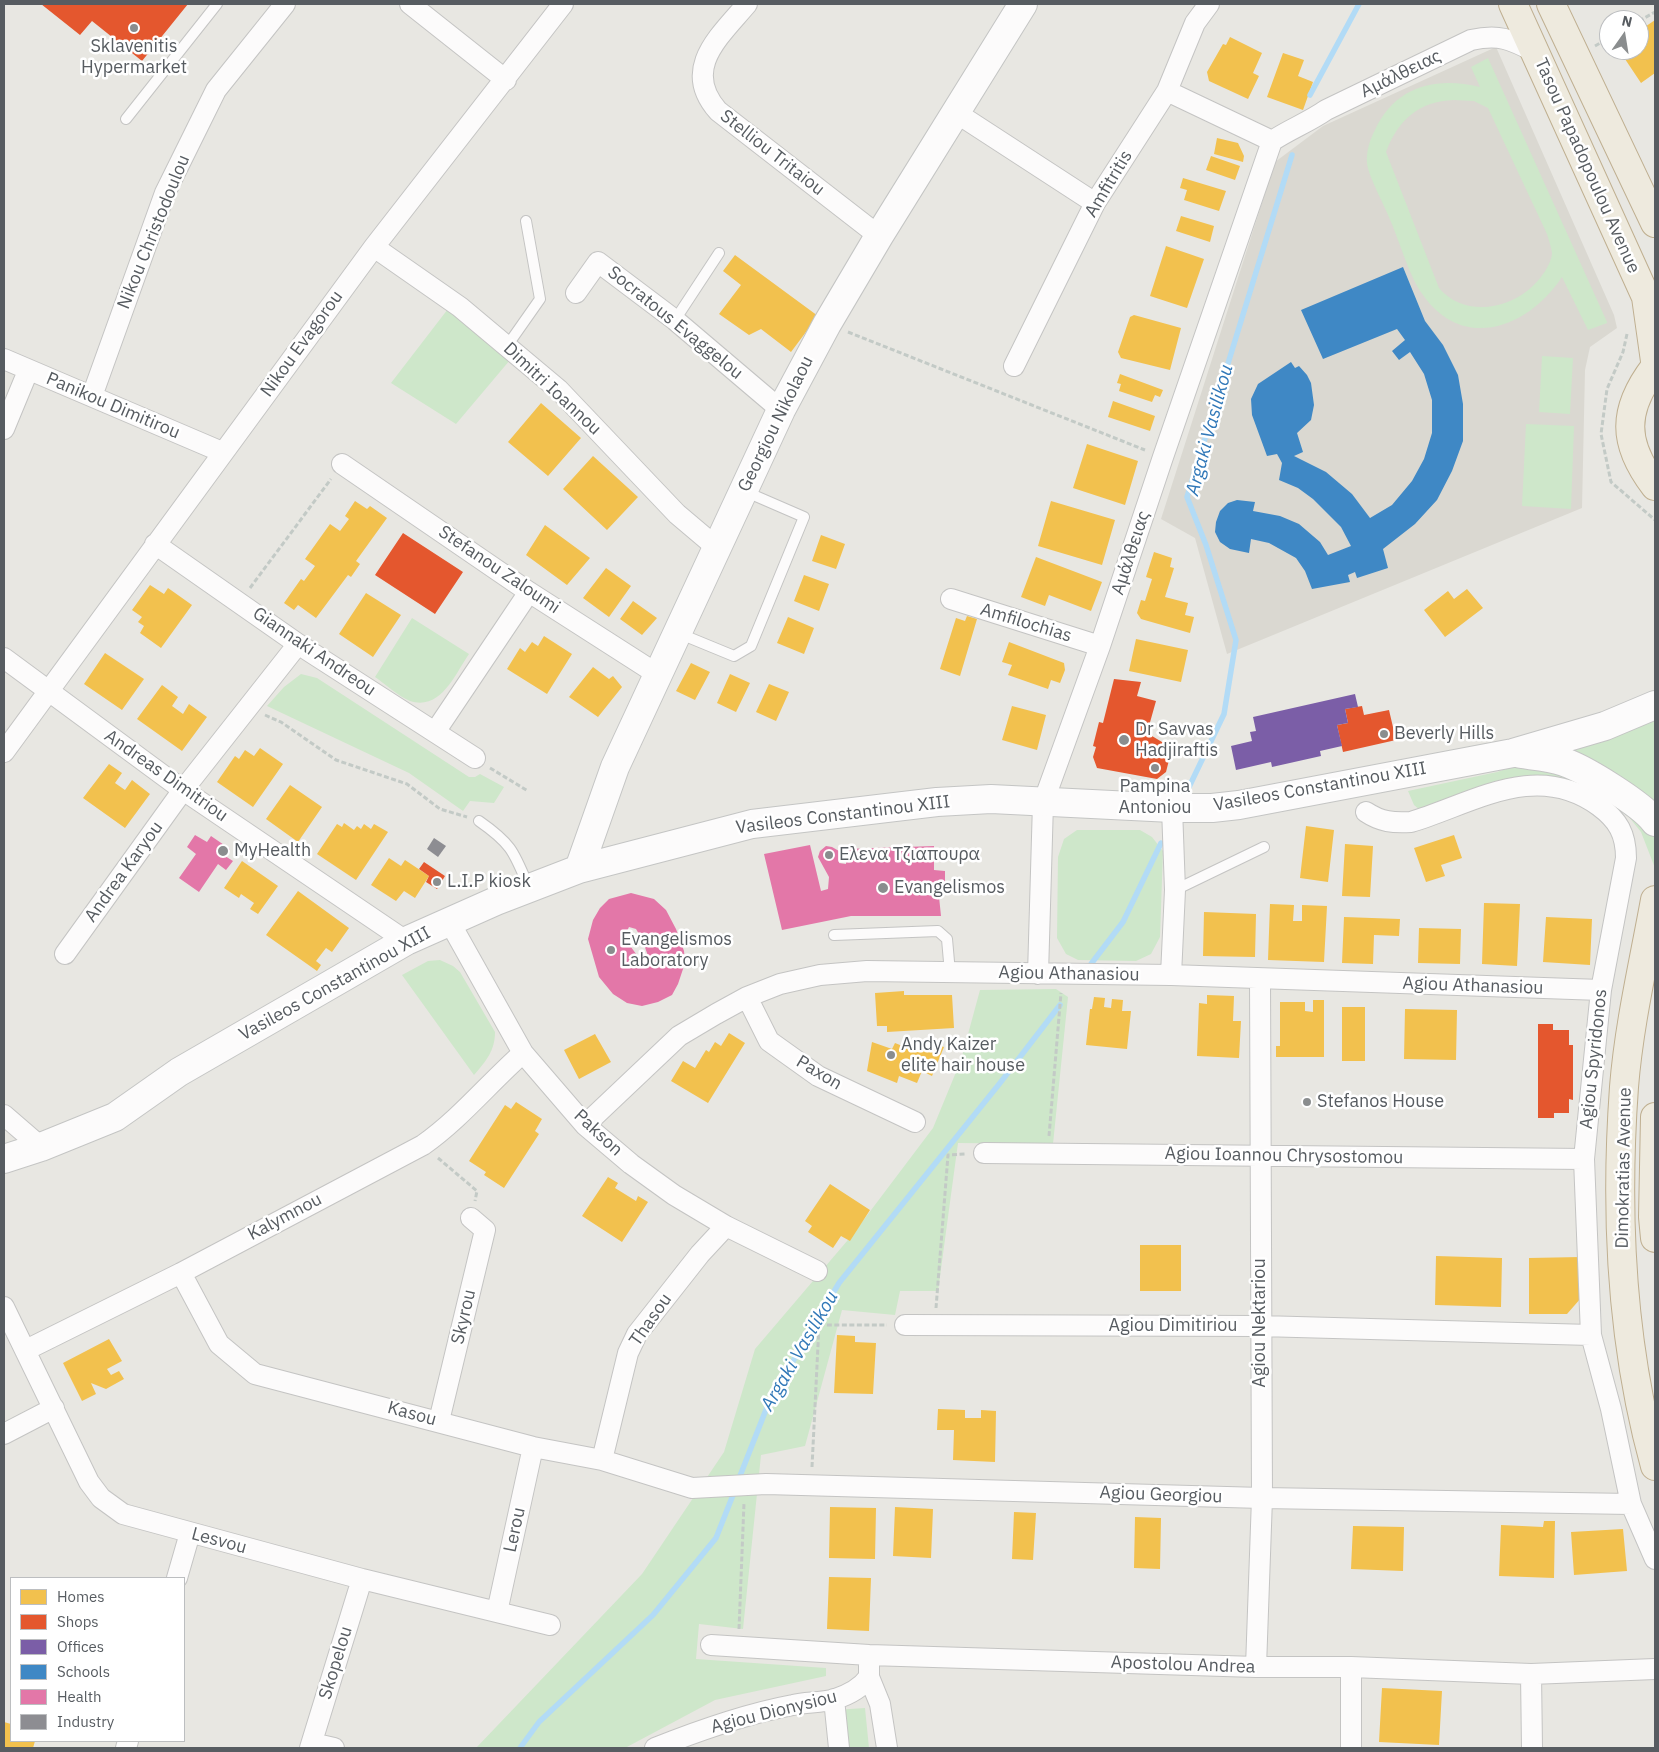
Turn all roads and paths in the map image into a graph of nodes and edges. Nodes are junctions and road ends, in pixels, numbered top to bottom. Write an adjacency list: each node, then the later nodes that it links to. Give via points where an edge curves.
1 (216, 4): 16 (lane)
2 (285, 4): 34 (street, Nikou Christodoulou, via 216,90 165,193)
3 (410, 4): 13 (street)
4 (563, 4): 13 (street, Nikou Evagorou)
5 (747, 4): 21 (street, Stelliou Tritaiou, via 709,49 703,67 707,99 718,111)
6 (1022, 4): 15 (street, Georgiou Nikolaou)
7 (1209, 4): 14 (street, Amfitritis, via 1195,23)
8 (1513, 4): 12 (highway, Tasou Papadopoulou Avenue)
9 (1551, 4): 20 (highway, Tasou Papadopoulou Avenue)
10 (1599, 44): 11 (path)
11 (1588, 50)
12 (1535, 52): 17 (street, Αμάλθειας, via 1510,38 1487,36 1471,40 1326,110); 30 (highway, Tasou Papadopoulou Avenue, via 1646,298)
13 (506, 80): 22 (street, Nikou Evagorou)
14 (1167, 91): 17 (street); 18 (street, Amfitritis)
15 (955, 112): 18 (street); 21 (street, Georgiou Nikolaou)
16 (126, 119)
17 (1272, 141): 38 (street, Αμάλθειας)
18 (1095, 203): 31 (street, Amfitritis)
19 (526, 221): 28 (lane, via 540,299)
20 (1655, 223)
21 (879, 236): 26 (street, Georgiou Nikolaou)
22 (374, 247): 28 (street, Dimitri Ioannou, via 460,307); 37 (street, Nikou Evagorou)
23 (719, 253): 25 (lane)
24 (576, 293): 25 (street, Socratous Evaggelou, via 598,262)
25 (676, 320): 35 (street, Socratous Evaggelou)
26 (827, 324): 35 (street, Georgiou Nikolaou); 38 (path)
27 (1628, 328): 42 (path, via 1607,389 1601,434 1611,482)
28 (507, 346): 44 (street, Dimitri Ioannou, via 559,390 677,514)
29 (4, 359): 33 (street, Panikou Dimitirou)
30 (1655, 361)
31 (1014, 366)
32 (1655, 367): 40 (highway, via 1639,388 1631,413 1631,440 1640,466)
33 (28, 371): 34 (street, Panikou Dimitirou); 36 (street)
34 (92, 396): 37 (street, Panikou Dimitirou)
35 (781, 410): 41 (street, Georgiou Nikolaou)
36 (4, 429)
37 (222, 452): 43 (street, Nikou Evagorou)
38 (1163, 457): 50 (street, Αμάλθειας)
39 (342, 464): 45 (street, Stefanou Zaloumi); 47 (path)
40 (1655, 486)
41 (743, 490): 44 (street, Georgiou Nikolaou); 48 (lane, via 804,517 751,646 734,656)
42 (1655, 520)
43 (155, 544): 47 (street, Giannaki Andreou); 53 (street, Nikou Evagorou)
44 (716, 548): 48 (street, Georgiou Nikolaou)
45 (529, 592): 52 (street, Stefanou Zaloumi); 56 (street)
46 (951, 600): 50 (street, Amfilochias)
47 (240, 602): 49 (street, Giannaki Andreou)
48 (676, 632): 52 (street, Georgiou Nikolaou)
49 (298, 644): 55 (street, Andrea Karyou); 56 (street, Giannaki Andreou)
50 (1100, 646): 62 (street, Αμάλθειας)
51 (4, 658): 53 (street, Andreas Dimitriou)
52 (657, 674): 68 (street, Georgiou Nikolaou, via 615,767)
53 (49, 692): 57 (street, Nikou Evagorou); 60 (street, Andreas Dimitriou)
54 (1655, 705): 58 (street, Vasileos Constantinou XIII, via 1605,726)
55 (247, 707): 60 (street, Andrea Karyou); 65 (path, via 281,722 336,760 407,784 440,809)
56 (435, 732): 59 (street, Giannaki Andreou)
57 (4, 752)
58 (1513, 753): 63 (street, Vasileos Constantinou XIII, via 1239,804); 66 (street, Vasileos Constantinou XIII, via 1572,765 1644,811)
59 (475, 758): 61 (path)
60 (183, 790): 74 (street, Andreas Dimitriou); 75 (street, Andrea Karyou)
61 (528, 791)
62 (1043, 803): 63 (street, Vasileos Constantinou XIII); 68 (street, Vasileos Constantinou XIII, via 990,799 937,802 752,824); 77 (street, Αμάλθειας)
63 (1172, 808): 70 (street)
64 (1366, 812): 81 (street, Agiou Spyridonos, via 1379,820 1411,822 1510,787 1530,784 1568,790 1585,796 1601,808 1622,830 1626,858)
65 (479, 821): 69 (lane, via 504,838)
66 (1655, 822)
67 (1264, 847): 70 (lane)
68 (579, 869): 69 (street, Vasileos Constantinou XIII)
69 (530, 888): 72 (street, Vasileos Constantinou XIII)
70 (1175, 890): 79 (street)
71 (1655, 900): 111 (highway, Dimokratias Avenue, via 1624,1085 1620,1218 1630,1349)
72 (450, 922): 74 (street, Vasileos Constantinou XIII); 83 (street, Pakson)
73 (834, 935): 76 (lane, via 938,931 947,939)
74 (406, 941): 89 (street, Vasileos Constantinou XIII, via 179,1072 115,1117)
75 (65, 954)
76 (950, 973): 77 (street, Agiou Athanasiou); 82 (street, Agiou Athanasiou, via 867,971 820,975 780,984)
77 (1038, 974): 78 (street, Agiou Athanasiou)
78 (1062, 974): 79 (street, Agiou Athanasiou); 91 (path)
79 (1171, 975): 80 (street, Agiou Athanasiou)
80 (1260, 979): 81 (street, Agiou Athanasiou); 92 (street, Agiou Nektariou)
81 (1601, 990): 94 (street, Agiou Spyridonos)
82 (747, 997): 86 (street, Paxon, via 769,1041 818,1076); 87 (street, Agiou Athanasiou, via 679,1036)
83 (523, 1054): 87 (street, Pakson); 88 (street, Kalymnou, via 493,1079 448,1126)
84 (4, 1115): 89 (street)
85 (1655, 1117): 97 (highway, Dimokratias Avenue)
86 (915, 1122)
87 (585, 1125): 96 (street, Pakson, via 674,1195)
88 (423, 1144): 95 (path, via 477,1191); 99 (street, Kalymnou)
89 (41, 1147): 93 (street, Vasileos Constantinou XIII)
90 (984, 1154): 91 (street, Agiou Ioannou Chrysostomou); 102 (path, via 948,1155)
91 (1048, 1154): 92 (street, Agiou Ioannou Chrysostomou)
92 (1259, 1155): 94 (street, Agiou Ioannou Chrysostomou); 103 (street, Agiou Nektariou)
93 (4, 1159)
94 (1584, 1159): 104 (street, Agiou Spyridonos)
95 (471, 1218): 107 (street, Skyrou, via 484,1230)
96 (726, 1226): 98 (street, Pakson); 110 (street, Thasou, via 637,1334 628,1353)
97 (1655, 1238)
98 (817, 1271)
99 (181, 1273): 105 (street, Kalymnou); 107 (street, Kasou, via 219,1344 255,1374)
100 (4, 1307): 105 (street, Lesvou)
101 (905, 1325): 102 (street, Agiou Dimitiriou); 113 (path, via 820,1325)
102 (935, 1325): 103 (street, Agiou Dimitiriou)
103 (1260, 1326): 104 (street, Agiou Dimitiriou); 115 (street, Agiou Nektariou)
104 (1591, 1335): 116 (street, Agiou Spyridonos)
105 (26, 1350): 106 (street, Lesvou)
106 (54, 1408): 108 (street); 117 (street, Lesvou, via 89,1482 101,1498 122,1514)
107 (439, 1421): 109 (street, Kasou)
108 (4, 1434)
109 (533, 1447): 110 (street, Kasou); 121 (street, Lerou)
110 (602, 1460): 114 (street, Kasou)
111 (1655, 1466)
112 (744, 1485): 113 (street, Agiou Georgiou); 114 (street, Agiou Georgiou); 124 (path)
113 (811, 1485): 115 (street, Agiou Georgiou)
114 (692, 1488)
115 (1262, 1498): 116 (street, Agiou Georgiou); 127 (street, Agiou Nektariou)
116 (1631, 1504): 118 (street, Agiou Spyridonos)
117 (190, 1533): 119 (street); 120 (street, Lesvou)
118 (1655, 1559)
119 (177, 1577)
120 (362, 1579): 121 (street, Lesvou); 132 (street, Skopelou)
121 (498, 1612): 122 (street, Lesvou)
122 (550, 1625)
123 (711, 1645): 124 (street, Apostolou Andrea)
124 (739, 1646): 125 (street, Apostolou Andrea)
125 (869, 1655): 127 (street, Apostolou Andrea); 130 (street)
126 (1350, 1667): 127 (street, Apostolou Andrea); 129 (street, Apostolou Andrea); 137 (street)
127 (1256, 1668)
128 (1655, 1669): 129 (street, Apostolou Andrea)
129 (1531, 1674): 138 (street)
130 (869, 1676): 131 (street, Agiou Dionysiou, via 859,1688); 136 (street, via 880,1704)
131 (834, 1699): 134 (street, Agiou Dionysiou, via 745,1716); 135 (street)
132 (311, 1746): 133 (street)
133 (334, 1748)
134 (655, 1748)
135 (839, 1748)
136 (887, 1748)
137 (1351, 1748)
138 (1532, 1748)

